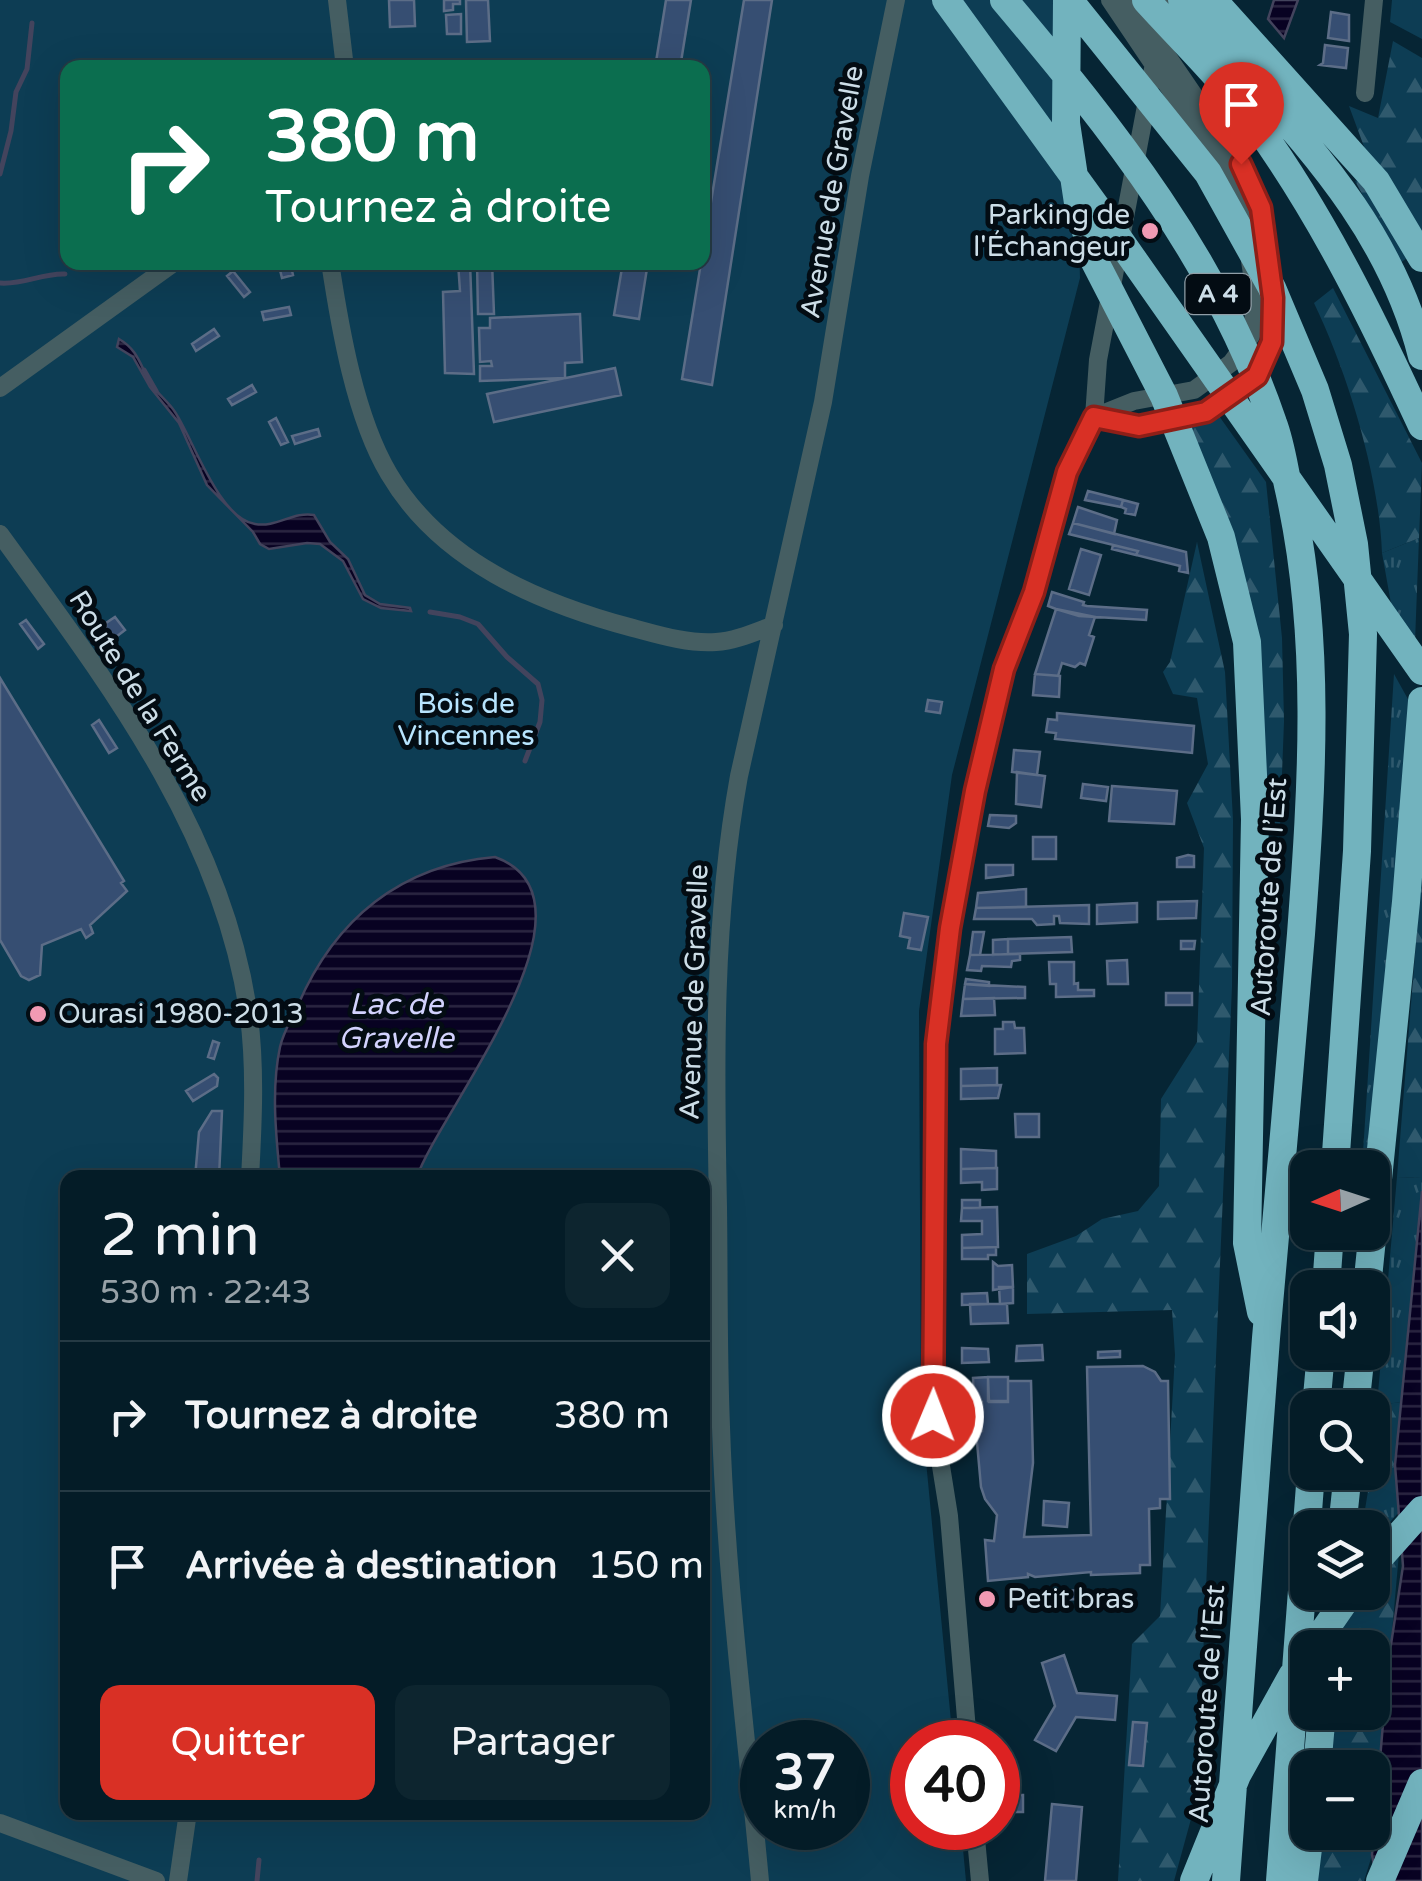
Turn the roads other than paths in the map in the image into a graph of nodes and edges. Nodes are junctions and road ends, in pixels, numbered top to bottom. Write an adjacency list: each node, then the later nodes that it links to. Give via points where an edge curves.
1 (337, 0): 12 (street)
2 (896, 0): 22 (street, Avenue de Gravelle)
3 (946, 0): 23 (highway)
4 (1068, 0): 25 (highway, A 4, via 1208,172 1272,288 1338,466 1363,634 1358,851); 28 (highway, via 1066,123 1078,203 1094,260 1164,396 1222,537 1247,642 1255,819 1247,1243)
5 (1110, 0): 9 (street)
6 (1166, 0): 19 (street, via 1098,360)
7 (1182, 0): 11 (highway)
8 (1374, 0): 13 (street)
9 (1132, 6): 19 (street, via 1242,207 1256,300 1250,336 1231,362 1194,390 1134,401); 19 (street, via 1241,164 1261,208 1272,342 1257,376 1206,412 1139,426); 20 (highway, via 1256,123 1370,314)
10 (1011, 9): 28 (highway, Autoroute de l’Est / A 4, via 1169,210 1234,322 1275,426 1295,518 1310,620 1313,704 1305,879)
11 (1206, 11): 14 (highway, via 1376,181); 17 (highway, via 1351,199 1392,273)
12 (344, 60)
13 (1366, 93)
14 (1422, 258)
15 (163, 270): 18 (street)
16 (331, 270): 22 (street, via 371,438 404,498 447,542 499,579 636,629 717,642)
17 (1422, 356)
18 (0, 388)
19 (1094, 417): 33 (street, via 1067,472 986,738 936,1044 933,1416 950,1516)
20 (1422, 426)
21 (0, 534): 26 (street, Route de la Ferme, via 119,703 206,858 248,1012)
22 (774, 625): 41 (street, Avenue de Gravelle, via 728,836 717,965 721,1430)
23 (1422, 671)
24 (1422, 701): 27 (highway)
25 (1335, 1150)
26 (250, 1170)
27 (1370, 1270)
28 (1266, 1336): 44 (highway, Autoroute de l’Est / A 4)
29 (1310, 1490): 45 (highway)
30 (1422, 1510): 31 (highway)
31 (1390, 1546)
32 (1290, 1678): 43 (highway, via 1237,1775)
33 (966, 1720)
34 (1422, 1783): 47 (highway)
35 (187, 1820): 40 (street)
36 (0, 1823): 39 (street)
37 (978, 1850): 42 (street)
38 (1308, 1850): 46 (highway)
39 (156, 1881)
40 (178, 1881)
41 (760, 1881)
42 (980, 1881)
43 (1194, 1881)
44 (1226, 1881)
45 (1280, 1881)
46 (1304, 1881)
47 (1380, 1881)

